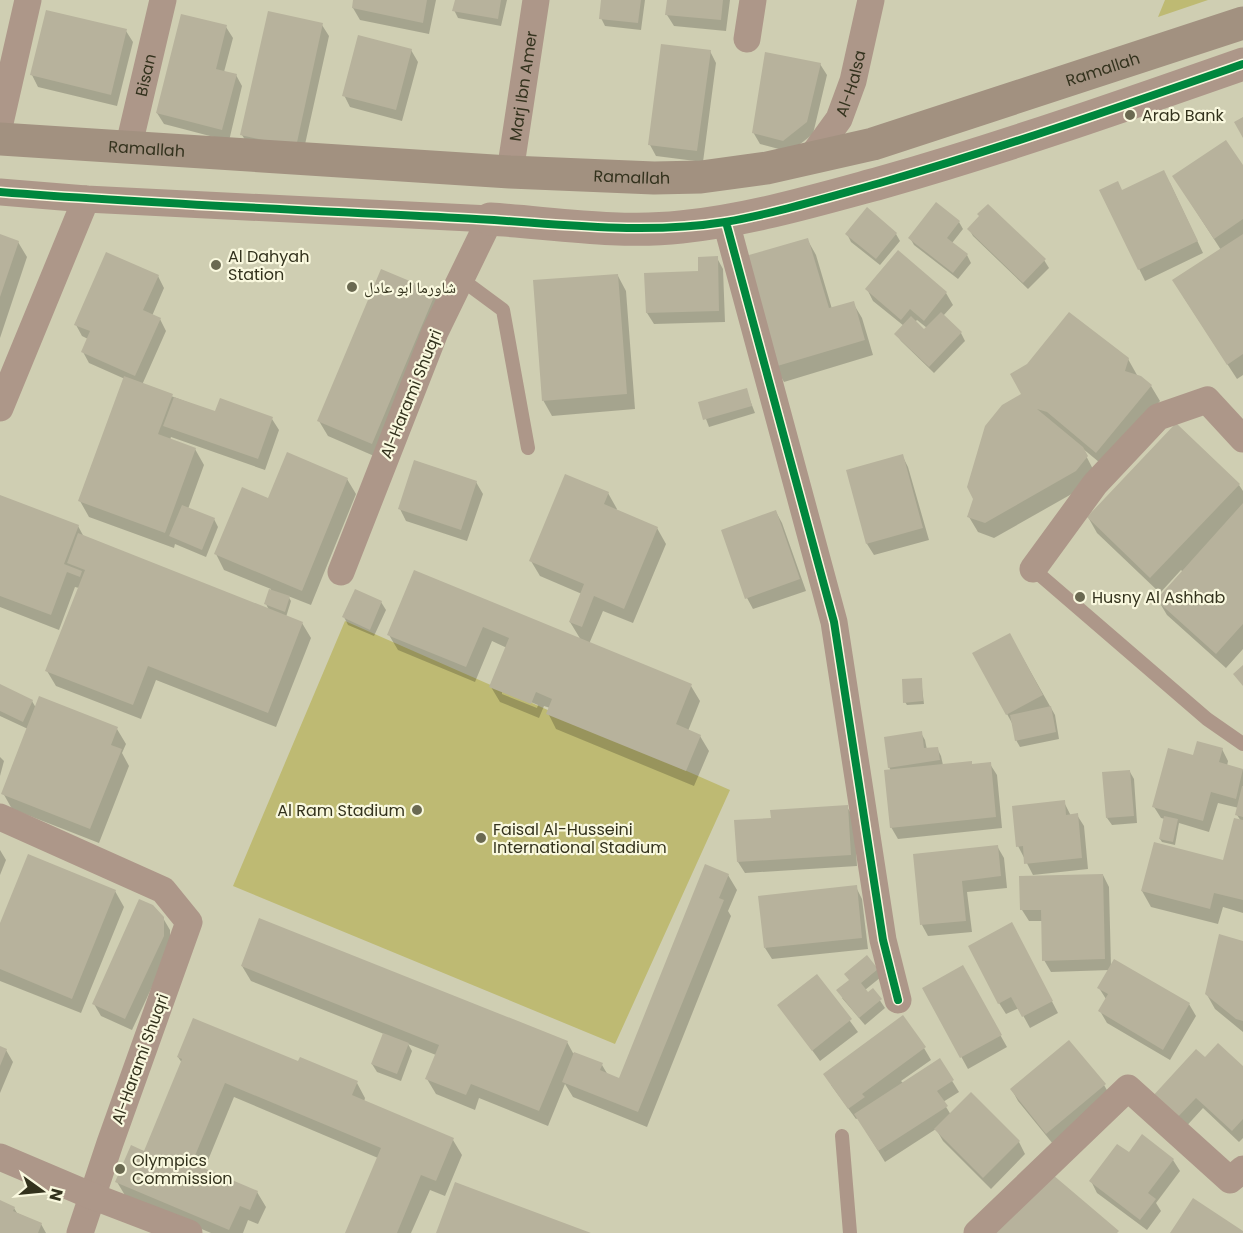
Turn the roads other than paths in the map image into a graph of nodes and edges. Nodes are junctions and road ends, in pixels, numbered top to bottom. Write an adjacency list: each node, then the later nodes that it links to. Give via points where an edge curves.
1 (28, 0): 9 (street)
2 (163, 0): 11 (street, Bisan)
3 (536, 0): 13 (street, Marj Ibn Amer)
4 (753, 0): 7 (street)
5 (871, 0): 12 (street, Al-Halsa, via 853,81 839,119)
6 (1243, 23): 12 (highway, Ramallah, via 943,123)
7 (747, 39)
8 (1243, 64): 17 (street, via 948,164)
9 (0, 123)
10 (0, 140): 11 (highway, Ramallah)
11 (128, 149): 13 (highway, Ramallah)
12 (810, 159): 13 (highway, Ramallah, via 701,177)
13 (510, 172)
14 (0, 192): 15 (street)
15 (86, 199): 16 (street); 19 (street)
16 (490, 219): 17 (street, via 629,229); 18 (street, Al-Harami Shuqri)
17 (726, 222): 26 (street, via 834,622 883,940)
18 (461, 279): 21 (lane, via 503,310); 23 (street, Al-Harami Shuqri, via 435,332)
19 (0, 408)
20 (1243, 439): 22 (street, via 1207,400 1158,417 1095,484)
21 (528, 448)
22 (1033, 568): 24 (lane, via 1207,719)
23 (340, 572)
24 (1243, 744)
25 (0, 817): 30 (street, Al-Harami Shuqri, via 163,890 189,922)
26 (898, 1000)
27 (843, 1136): 33 (lane)
28 (0, 1157): 30 (street)
29 (1243, 1168): 34 (street, via 1230,1180 1128,1088)
30 (92, 1196): 31 (street, Al-Harami Shuqri); 32 (street)
31 (81, 1233)
32 (189, 1233)
33 (850, 1233)
34 (977, 1233)

